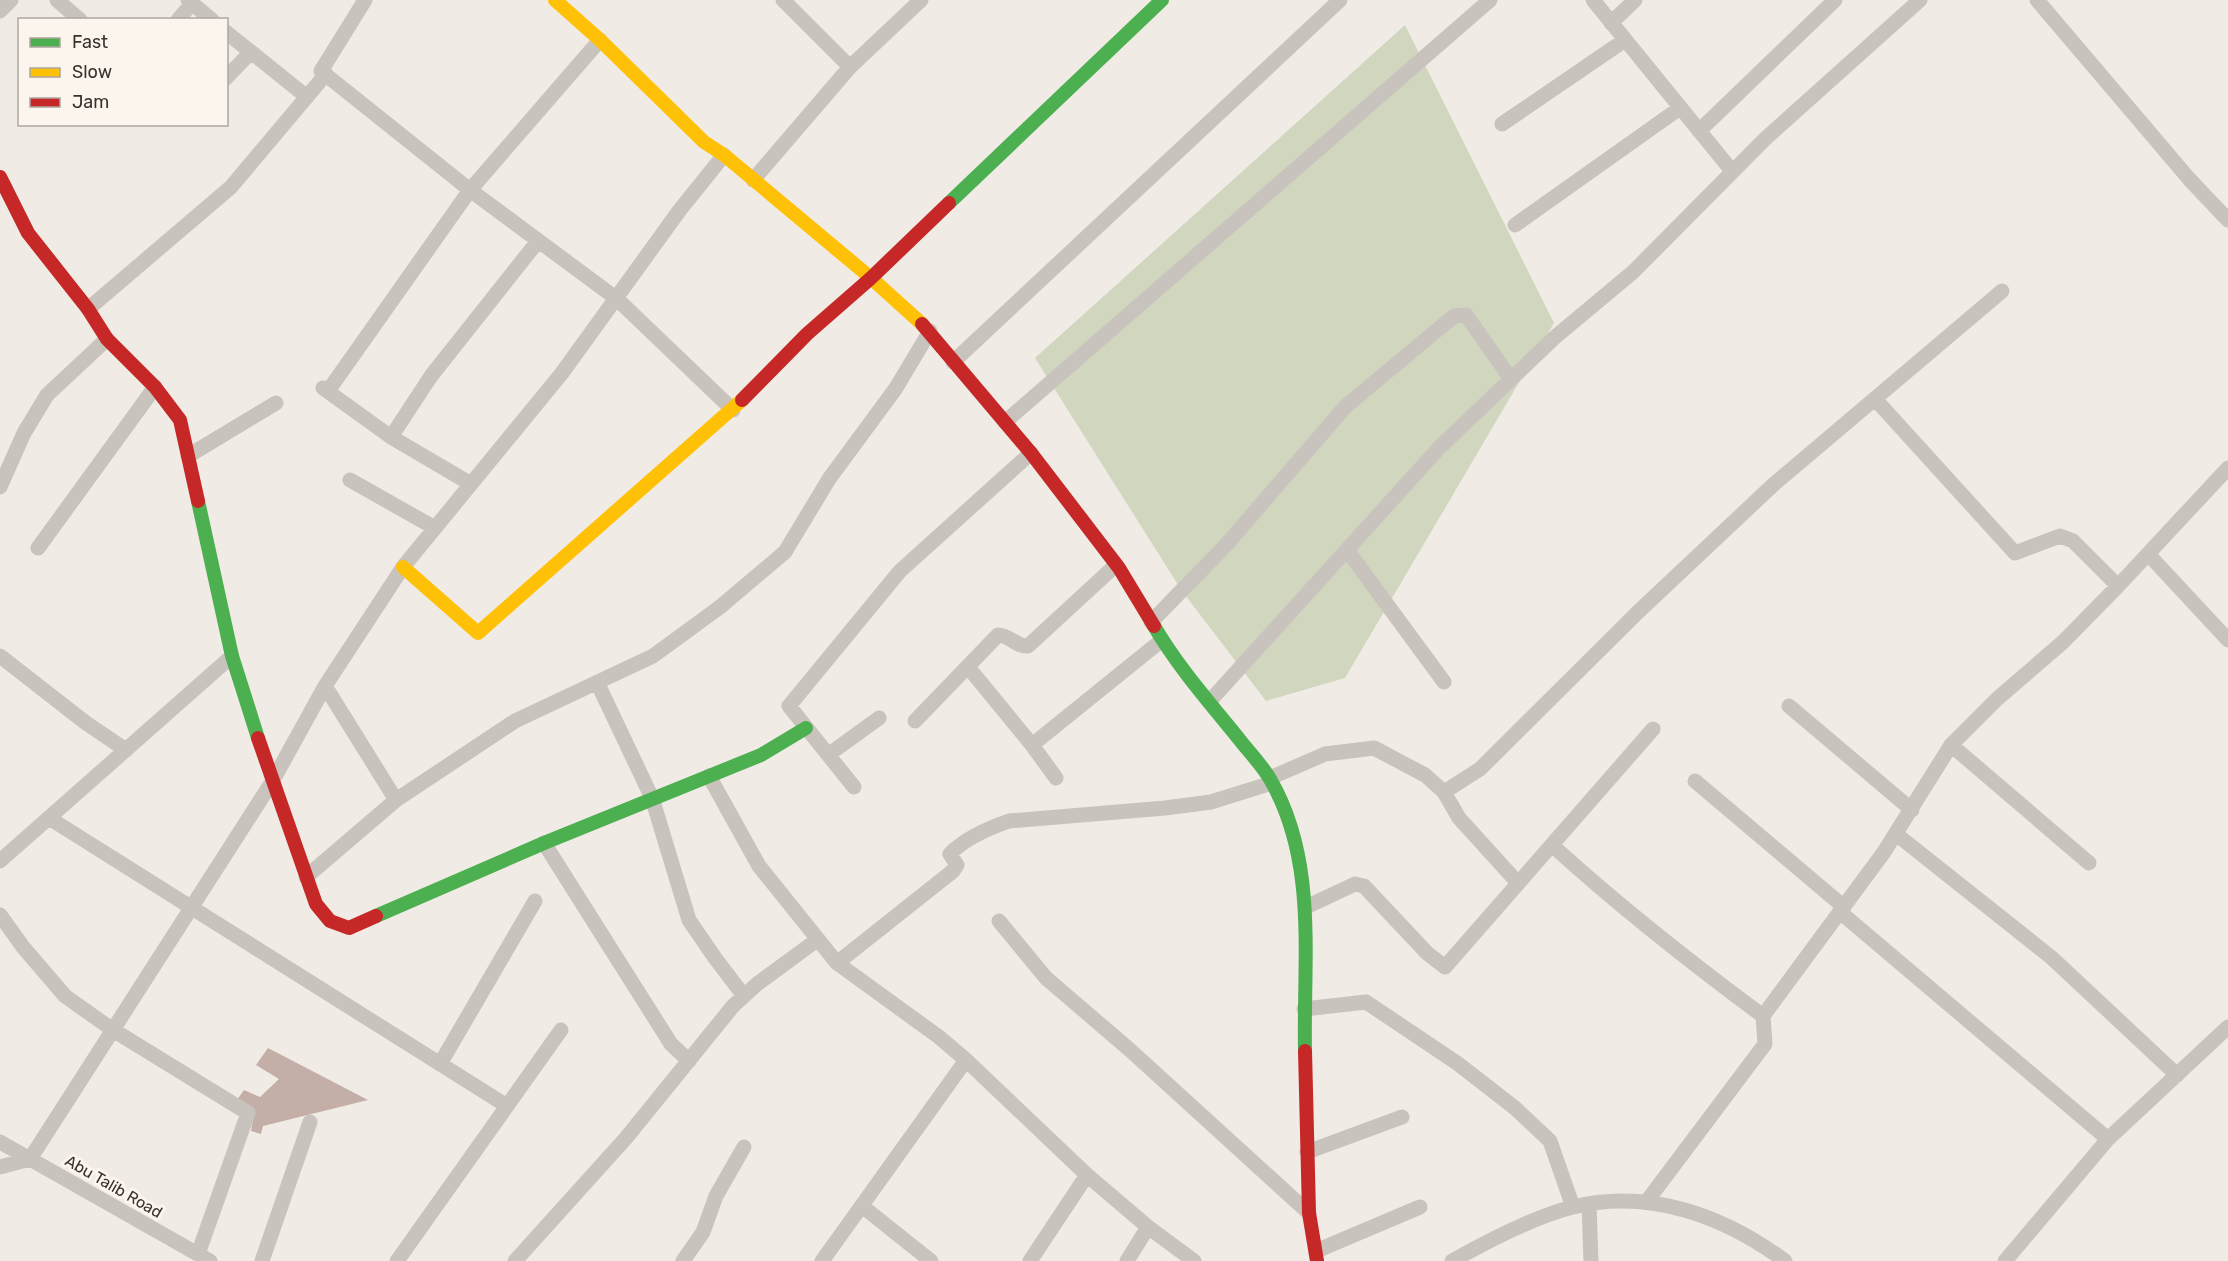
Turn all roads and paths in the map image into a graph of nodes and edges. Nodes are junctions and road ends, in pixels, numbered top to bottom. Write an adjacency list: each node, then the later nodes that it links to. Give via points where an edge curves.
1 (11, 0): 16 (street)
2 (57, 0): 17 (street)
3 (365, 0): 26 (street, via 321,71)
4 (555, 0): 22 (street)
5 (783, 0): 25 (street)
6 (921, 0): 25 (street)
7 (1162, 0): 40 (street)
8 (1340, 0): 46 (street)
9 (1490, 0): 52 (street)
10 (1593, 0): 20 (street)
11 (1635, 0): 20 (street)
12 (1835, 0): 31 (street)
13 (1920, 0): 33 (street)
14 (2037, 0): 37 (street)
15 (190, 2): 18 (street); 19 (street)
16 (0, 11)
17 (78, 18)
18 (179, 18)
19 (210, 18)
20 (1611, 23): 23 (street)
21 (228, 34): 24 (street)
22 (600, 40): 32 (street, via 704,142); 36 (street)
23 (1625, 40): 29 (street); 30 (street)
24 (251, 52): 27 (street); 28 (street)
25 (850, 67): 35 (street)
26 (326, 74): 28 (street); 36 (street)
27 (228, 76)
28 (307, 97): 43 (street, via 231,188)
29 (1680, 108): 31 (street); 38 (street)
30 (1502, 124)
31 (1699, 131): 33 (street)
32 (724, 155): 35 (street); 42 (street)
33 (1732, 171): 47 (street, via 1634,272)
34 (0, 177): 43 (street, via 28,233)
35 (753, 180): 40 (street)
36 (470, 190): 39 (street); 53 (street, via 326,389)
37 (2228, 220)
38 (1515, 225)
39 (538, 241): 42 (street); 53 (street, via 431,376)
40 (871, 278): 44 (street); 51 (street, via 807,334)
41 (2002, 291): 49 (street)
42 (617, 299): 51 (street); 58 (street)
43 (88, 309): 45 (street)
44 (930, 331): 46 (street); 73 (street, via 896,388 829,479 785,552 653,656)
45 (107, 339): 48 (street); 59 (street, via 47,395 24,433)
46 (953, 362): 52 (street)
47 (1511, 379): 62 (street, via 1439,448); 67 (street, via 1466,315 1454,316 1346,406 1226,545)
48 (155, 387): 55 (street, via 180,420); 61 (street)
49 (1875, 399): 66 (street, via 2015,553 2060,536 2073,541); 92 (street, via 1773,485 1480,769)
50 (276, 403): 55 (street)
51 (734, 410): 65 (street, via 477,633)
52 (1005, 422): 54 (street)
53 (391, 437): 58 (street)
54 (1031, 453): 64 (street); 80 (street, via 900,571 871,604 789,706)
55 (188, 456): 71 (street)
56 (2226, 473): 63 (street, via 2182,515)
57 (350, 480): 60 (street)
58 (471, 484): 60 (street)
59 (0, 487)
60 (435, 528): 65 (street)
61 (38, 548)
62 (1347, 550): 74 (street); 76 (street)
63 (2149, 555): 66 (street); 68 (street)
64 (1116, 565): 67 (street); 72 (street, via 1028,646 998,635)
65 (403, 567): 75 (street)
66 (2118, 586): 83 (street)
67 (1151, 622): 69 (street)
68 (2228, 639)
69 (1162, 640): 76 (street); 82 (street)
70 (0, 656): 84 (street)
71 (232, 656): 84 (street); 90 (street)
72 (968, 667): 79 (street); 82 (street)
73 (597, 682): 93 (street); 94 (street, via 514,721)
74 (1444, 682)
75 (325, 686): 90 (street); 94 (street)
76 (1209, 702): 88 (street)
77 (1789, 706): 95 (street)
78 (879, 718): 85 (street)
79 (915, 721)
80 (806, 728): 85 (street); 86 (street, via 761,755)
81 (1653, 729): 99 (street)
82 (1032, 745): 87 (street)
83 (1951, 745): 95 (street); 101 (street)
84 (126, 750): 96 (street)
85 (828, 755): 91 (street)
86 (709, 776): 93 (street); 110 (street, via 759,866)
87 (1056, 778)
88 (1271, 780): 92 (street, via 1325,754 1374,748 1425,775); 106 (street, via 1289,822); 111 (street, via 1211,802 998,825 958,845 950,854 957,866 953,871)
89 (1695, 781): 107 (street)
90 (272, 782): 102 (street); 105 (street)
91 (854, 787)
92 (1444, 792): 103 (street, via 1459,818)
93 (652, 798): 98 (street); 112 (street, via 689,920)
94 (396, 800): 102 (street)
95 (1912, 810): 97 (street)
96 (49, 818): 100 (street); 105 (street)
97 (1896, 834): 107 (street); 121 (street, via 2052,958)
98 (544, 843): 102 (street, via 349,928 330,921 316,904); 119 (street, via 671,1044)
99 (1553, 846): 103 (street); 114 (street, via 1677,952)
100 (0, 861)
101 (2089, 863)
102 (306, 877)
103 (1518, 882): 106 (street, via 1445,967 1364,886 1355,884)
104 (535, 901): 120 (street)
105 (190, 907): 116 (street); 120 (street)
106 (1306, 907): 113 (street)
107 (1842, 909): 114 (street); 125 (street)
108 (0, 915): 116 (street, via 65,996)
109 (999, 921): 137 (street, via 1046,978)
110 (817, 940): 111 (street); 112 (street)
111 (837, 963): 118 (street)
112 (744, 996): 119 (street)
113 (1304, 1009): 128 (street); 136 (street, via 1366,1002 1457,1064 1515,1108 1550,1141)
114 (1763, 1016): 132 (street, via 1765,1044)
115 (2228, 1027): 121 (street)
116 (113, 1030): 129 (street); 139 (street, via 248,1113)
117 (561, 1030): 122 (street)
118 (966, 1060): 131 (street); 134 (street)
119 (689, 1061): 143 (street, via 626,1138)
120 (440, 1064): 122 (street)
121 (2177, 1075): 125 (street)
122 (507, 1106): 142 (street)
123 (1402, 1117): 128 (street)
124 (310, 1122): 141 (street)
125 (2108, 1139): 153 (street)
126 (0, 1142): 129 (street, Abu Talib Road)
127 (744, 1147): 144 (street, via 716,1196 703,1232)
128 (1307, 1152): 137 (street)
129 (30, 1159): 130 (street); 139 (street, Abu Talib Road)
130 (0, 1167)
131 (1087, 1175): 138 (street); 147 (street)
132 (1647, 1201): 133 (street); 152 (street, via 1695,1213 1733,1229)
133 (1589, 1204): 136 (street); 151 (street)
134 (862, 1206): 145 (street); 146 (street)
135 (1420, 1207): 140 (street)
136 (1573, 1207): 150 (street, via 1525,1225)
137 (1309, 1213): 140 (street)
138 (1148, 1227): 148 (street); 149 (street)
139 (194, 1256)
140 (1317, 1256)
141 (262, 1261)
142 (397, 1261)
143 (515, 1261)
144 (683, 1261)
145 (822, 1261)
146 (931, 1261)
147 (1030, 1261)
148 (1127, 1261)
149 (1194, 1261)
150 (1452, 1261)
151 (1592, 1261)
152 (1785, 1261)
153 (2005, 1261)

